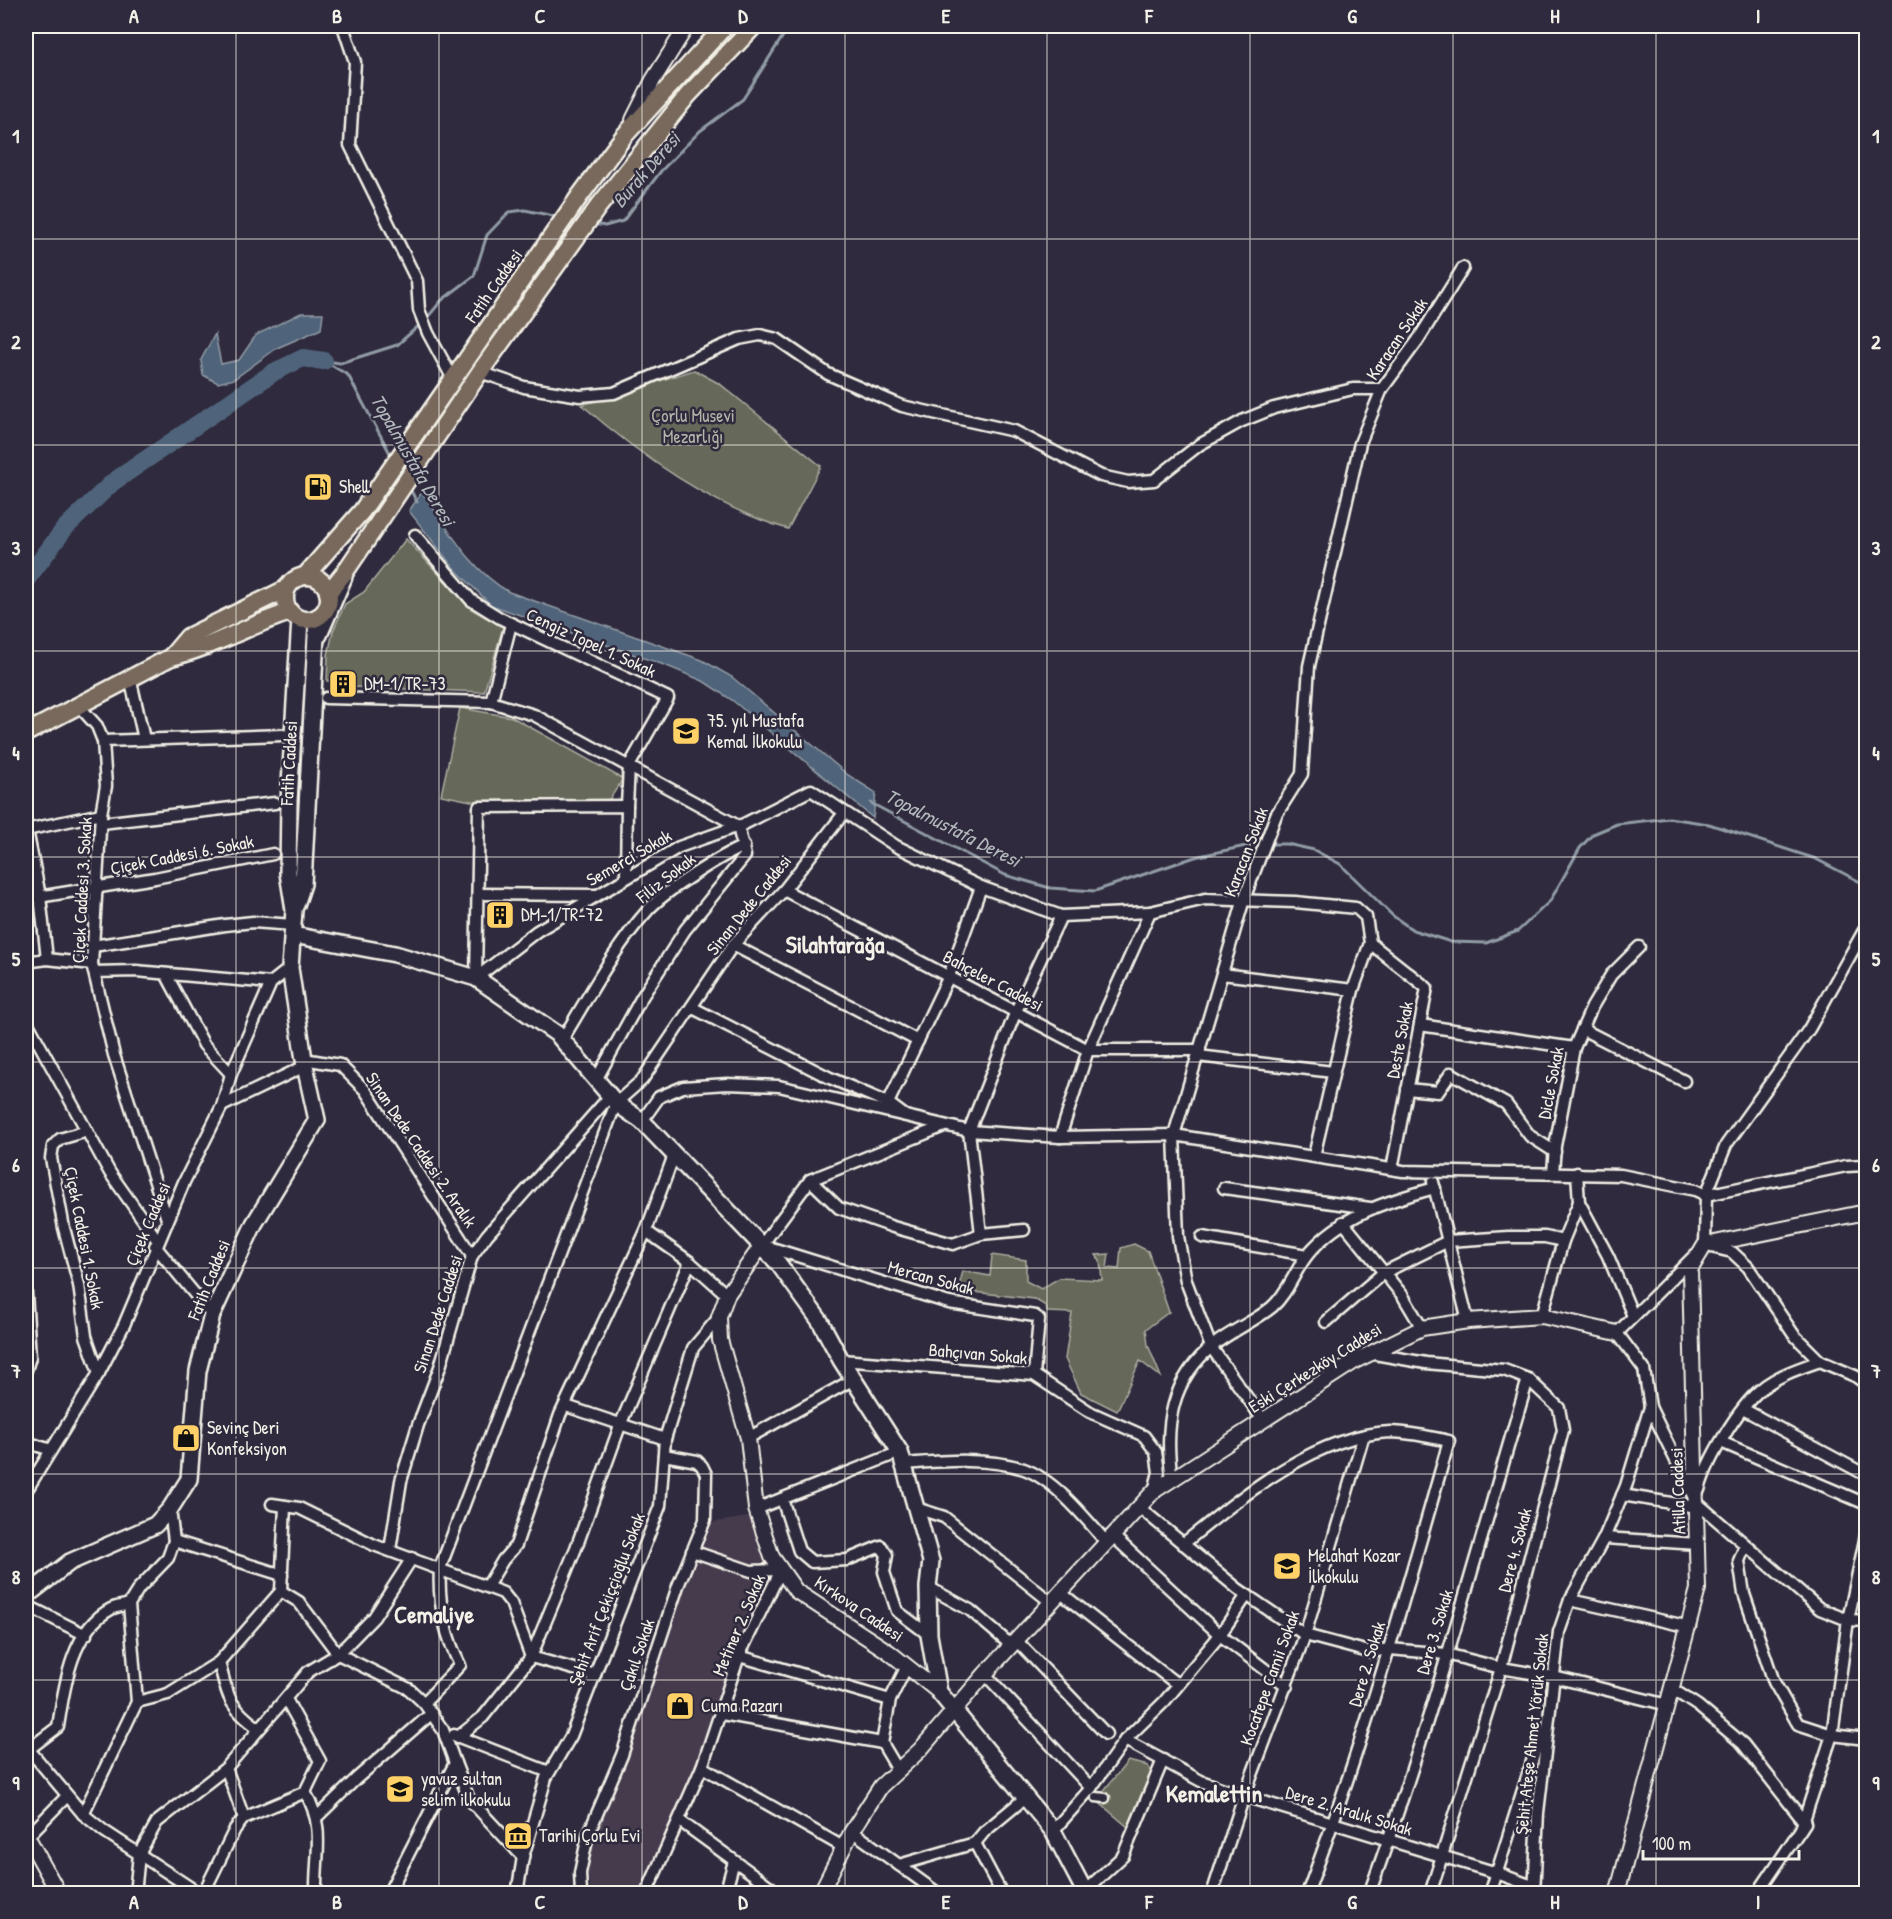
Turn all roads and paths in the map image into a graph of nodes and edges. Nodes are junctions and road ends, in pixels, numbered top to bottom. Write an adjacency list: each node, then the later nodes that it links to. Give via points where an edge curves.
1 (343, 26): 8 (street, via 355,62 350,145 417,281 419,310)
2 (687, 26): 5 (street)
3 (725, 26): 5 (main road, Fatih Caddesi)
4 (754, 26): 7 (main road, via 688,95 598,207)
5 (624, 136): 8 (main road, Fatih Caddesi)
6 (1463, 268): 9 (street, Karacan Sokak)
7 (480, 372): 9 (street, via 524,387 580,396 614,393 739,339 760,335 777,339 828,374 902,406 1014,431 1101,476 1128,482 1154,480 1199,445 1274,408 1353,389); 11 (main road)
8 (453, 379): 12 (main road, Fatih Caddesi, via 362,511)
9 (1382, 389): 44 (street, Karacan Sokak, via 1360,443 1309,666 1302,774 1269,832)
10 (415, 535): 16 (street, Cengiz Topel 1. Sokak, via 471,600)
11 (345, 572): 14 (main road); 17 (main road)
12 (305, 576): 13 (main road, via 295,579); 14 (main road, via 323,582)
13 (286, 589): 15 (main road, via 285,603); 18 (main road, via 188,637)
14 (328, 593): 15 (main road, via 325,610)
15 (302, 616): 17 (main road, Fatih Caddesi); 18 (main road, via 255,623 197,651); 47 (main road, Fatih Caddesi, via 294,704 288,873)
16 (511, 624): 21 (street); 27 (street, Cengiz Topel 1. Sokak, via 668,698)
17 (315, 643): 47 (main road, Fatih Caddesi, via 303,884)
18 (171, 657): 19 (main road)
19 (130, 677): 22 (main road); 25 (street)
20 (326, 698): 21 (street)
21 (491, 702): 27 (street, via 534,715)
22 (78, 705): 23 (main road); 26 (street, Çiçek Caddesi 3. Sokak, via 97,726)
23 (26, 733)
24 (283, 735): 25 (street)
25 (144, 739): 26 (street)
26 (103, 741): 31 (street, Çiçek Caddesi 3. Sokak, via 106,786)
27 (628, 766): 29 (street, Cengiz Topel 1. Sokak); 32 (street)
28 (275, 803): 31 (street)
29 (627, 806): 36 (street, Cengiz Topel 1. Sokak); 40 (street, via 479,807)
30 (844, 813): 32 (street, Semerci Sokak, via 812,790); 38 (street, via 896,846); 39 (street, Sinan Dede Caddesi)
31 (101, 819): 33 (street); 37 (street, Çiçek Caddesi 3. Sokak)
32 (738, 826): 34 (street); 36 (street, Semerci Sokak, via 679,847)
33 (26, 830): 42 (street)
34 (744, 846): 68 (street, Filiz Sokak, via 650,908 606,966); 76 (street, via 745,856 685,930)
35 (273, 854): 37 (street, Çiçek Caddesi 6. Sokak)
36 (626, 877): 41 (street, Semerci Sokak)
37 (97, 887): 42 (street, Çiçek Caddesi 6. Sokak); 51 (street, Çiçek Caddesi 3. Sokak)
38 (981, 887): 46 (street); 59 (street)
39 (784, 890): 50 (street, Sinan Dede Caddesi); 59 (street, Bahçeler Caddesi)
40 (479, 894): 41 (street); 60 (street)
41 (597, 895): 60 (street, Semerci Sokak, via 537,931)
42 (40, 896): 43 (street, Çiçek Caddesi 6. Sokak); 53 (street)
43 (26, 899)
44 (1244, 899): 45 (street, via 1205,899); 49 (street, via 1356,908 1366,917); 58 (street, Karacan Sokak)
45 (1150, 912): 46 (street); 71 (street)
46 (1061, 916): 64 (street)
47 (293, 924): 51 (street, via 225,925); 56 (main road, Fatih Caddesi); 60 (main road)
48 (1866, 927): 100 (street, via 1809,1029 1726,1145)
49 (1370, 943): 62 (street); 66 (street, Deste Sokak, via 1427,988)
50 (733, 945): 63 (street, Sinan Dede Caddesi); 69 (street)
51 (93, 946): 55 (street, Çiçek Caddesi 3. Sokak)
52 (1639, 947): 67 (street, Dicle Sokak, via 1611,975)
53 (47, 960): 54 (street); 55 (street)
54 (26, 962)
55 (93, 968): 57 (street); 104 (street, Çiçek Caddesi 3. Sokak, via 114,1055)
56 (290, 968): 61 (street, Çiçek Caddesi); 73 (main road, Fatih Caddesi)
57 (166, 974): 61 (street); 75 (street, via 204,1045)
58 (1222, 974): 62 (street); 72 (street, Karacan Sokak)
59 (949, 976): 64 (street, Bahçeler Caddesi); 69 (street)
60 (476, 978): 68 (main road)
61 (271, 983): 75 (street, Çiçek Caddesi)
62 (1353, 990): 74 (street)
63 (693, 1008): 79 (street, Sinan Dede Caddesi, via 642,1080); 80 (street)
64 (1016, 1011): 71 (street, Bahçeler Caddesi); 86 (street)
65 (26, 1020): 85 (street)
66 (1420, 1025): 70 (street); 78 (street, Deste Sokak)
67 (1582, 1029): 70 (street, Dicle Sokak); 77 (street)
68 (562, 1040): 76 (main road)
69 (918, 1041): 80 (street)
70 (1574, 1048): 89 (street, Dicle Sokak)
71 (1088, 1050): 72 (street, Bahçeler Caddesi); 88 (street)
72 (1199, 1053): 74 (street, Bahçeler Caddesi); 87 (street, Karacan Sokak)
73 (304, 1062): 81 (street); 116 (street, Sinan Dede Caddesi 2. Aralık, via 340,1065 365,1090); 121 (main road, Fatih Caddesi, via 317,1120 254,1224)
74 (1333, 1072): 91 (street)
75 (231, 1074): 81 (street, Çiçek Caddesi)
76 (596, 1080): 79 (main road)
77 (1684, 1081)
78 (1407, 1089): 89 (street, via 1438,1092 1451,1073 1506,1104 1530,1136); 93 (street, Deste Sokak)
79 (613, 1100): 83 (main road); 116 (street, Sinan Dede Caddesi); 176 (street)
80 (888, 1103): 82 (street)
81 (222, 1106): 104 (street, Çiçek Caddesi)
82 (909, 1118): 83 (street, via 779,1086 727,1084 683,1087 659,1096); 84 (street)
83 (642, 1121): 90 (main road)
84 (944, 1126): 86 (street); 97 (street)
85 (87, 1131): 112 (street); 134 (street, Çiçek Caddesi 1. Sokak, via 60,1139 53,1146 51,1158 86,1336)
86 (969, 1131): 88 (street); 108 (street)
87 (1174, 1135): 88 (street); 91 (street); 129 (street, Karacan Sokak, via 1178,1236 1186,1281)
88 (1060, 1137)
89 (1555, 1152): 95 (street, Dicle Sokak)
90 (674, 1155): 107 (street); 113 (main road)
91 (1314, 1156): 93 (street)
92 (1866, 1165): 100 (street)
93 (1392, 1169): 94 (street)
94 (1432, 1173): 95 (street); 99 (street)
95 (1553, 1173): 96 (street)
96 (1577, 1173): 100 (street, via 1622,1174 1695,1190); 101 (street)
97 (810, 1180): 108 (street, via 839,1208 893,1227 953,1244); 113 (street)
98 (1224, 1188): 102 (street)
99 (1435, 1188): 102 (street); 110 (street)
100 (1706, 1196): 114 (street)
101 (1579, 1202): 111 (street); 123 (street, via 1608,1256)
102 (1370, 1208): 105 (street)
103 (1866, 1212): 114 (street)
104 (167, 1219): 112 (street, Çiçek Caddesi)
105 (1343, 1222): 115 (street); 118 (street)
106 (1024, 1230): 108 (street)
107 (646, 1231): 117 (street); 139 (street)
108 (981, 1234)
109 (1202, 1237): 115 (street)
110 (1448, 1241): 111 (street, via 1545,1237); 118 (street); 125 (street)
111 (1563, 1242): 122 (street)
112 (156, 1244): 121 (street); 134 (street, Çiçek Caddesi, via 124,1324)
113 (762, 1245): 120 (street, Kırkova Caddesi); 131 (main road, via 820,1321); 135 (street, Mercan Sokak, via 949,1303 1035,1316 1039,1319)
114 (1705, 1245): 123 (street); 132 (street, via 1732,1252 1748,1267 1794,1335); 159 (street, Atilla Caddesi, via 1690,1270)
115 (1307, 1255): 129 (street, via 1272,1306)
116 (472, 1256): 173 (street, Sinan Dede Caddesi, via 401,1481)
117 (690, 1262): 120 (street); 143 (street)
118 (1383, 1273): 126 (street); 127 (street, via 1403,1296)
119 (26, 1293): 133 (street, via 30,1357)
120 (727, 1295): 124 (street, Kırkova Caddesi)
121 (212, 1315): 163 (main road, Fatih Caddesi, via 198,1371 189,1479)
122 (1542, 1316): 125 (street, Eski Çerkezköy Caddesi); 128 (street, Eski Çerkezköy Caddesi)
123 (1633, 1316): 128 (street)
124 (719, 1317): 145 (street, Şehit Arif Çekiççioğlu Sokak, via 693,1348); 146 (street, Kırkova Caddesi, via 720,1340)
125 (1468, 1321): 127 (street, Eski Çerkezköy Caddesi)
126 (1326, 1322)
127 (1422, 1328): 130 (street, Eski Çerkezköy Caddesi)
128 (1617, 1333): 140 (street, Şehit Ateşe Ahmet Yörük Sokak, via 1644,1369)
129 (1211, 1347): 142 (street, Karacan Sokak); 153 (street, via 1188,1370 1169,1417 1167,1439)
130 (1369, 1353): 137 (street, Dere 4. Sokak, via 1426,1364 1504,1370); 142 (street, Eski Çerkezköy Caddesi)
131 (841, 1360): 135 (street, Bahçıvan Sokak); 136 (main road)
132 (1820, 1360): 138 (street); 141 (street, via 1762,1389)
133 (26, 1370)
134 (99, 1373): 149 (street, Çiçek Caddesi)
135 (1035, 1375): 155 (street, Bahçıvan Sokak, via 1090,1412 1144,1436 1156,1452 1159,1472)
136 (854, 1379): 146 (street); 151 (main road)
137 (1528, 1379): 198 (street, Dere 3. Sokak); 203 (street, Dere 4. Sokak, via 1559,1408 1563,1430)
138 (1866, 1384)
139 (566, 1406): 143 (street); 179 (street, via 516,1545)
140 (1650, 1407): 156 (street, Şehit Ateşe Ahmet Yörük Sokak); 159 (street)
141 (1743, 1409): 148 (street); 152 (street)
142 (1264, 1421): 153 (street, Eski Çerkezköy Caddesi)
143 (621, 1423): 145 (street); 200 (street)
144 (1363, 1437): 170 (street, via 1274,1474); 194 (street, Kocatepe Camii Sokak); 196 (street, Dere 2. Sokak, via 1406,1432 1449,1441)
145 (665, 1438): 150 (street, Şehit Arif Çekiççioğlu Sokak)
146 (747, 1438): 164 (street, Kırkova Caddesi)
147 (26, 1442): 149 (street)
148 (1721, 1442): 159 (street, via 1711,1456); 160 (street)
149 (51, 1450): 154 (street, Çiçek Caddesi)
150 (664, 1455): 174 (street, Çakıl Sokak, via 697,1461 706,1474 705,1520); 205 (street, Şehit Arif Çekiççioğlu Sokak, via 660,1506)
151 (902, 1458): 157 (street); 165 (main road); 168 (street, via 996,1463 1026,1470 1070,1502)
152 (1866, 1475)
153 (1172, 1479): 155 (street, Eski Çerkezköy Caddesi)
154 (26, 1491)
155 (1154, 1491): 162 (street, Eski Çerkezköy Caddesi)
156 (1622, 1496): 159 (street); 167 (street, Şehit Ateşe Ahmet Yörük Sokak)
157 (782, 1499): 164 (street); 192 (street, via 799,1551 812,1562 847,1560 881,1546 887,1555 884,1572 897,1611)
158 (272, 1504): 161 (street)
159 (1696, 1504): 171 (street, Atilla Caddesi); 172 (street)
160 (1866, 1504)
161 (285, 1506): 173 (street, via 299,1508); 178 (street)
162 (1140, 1508): 168 (street, Eski Çerkezköy Caddesi); 170 (street)
163 (170, 1509): 169 (street); 183 (main road, Fatih Caddesi, via 155,1525 70,1562)
164 (756, 1509): 177 (street, Kırkova Caddesi, via 772,1557)
165 (918, 1509): 180 (main road, via 932,1560); 184 (street, via 944,1517)
166 (1866, 1535): 188 (street)
167 (1605, 1538): 171 (street); 185 (street, Şehit Ateşe Ahmet Yörük Sokak)
168 (1110, 1540): 184 (street, Eski Çerkezköy Caddesi); 193 (street)
169 (174, 1541): 178 (street); 186 (street, via 168,1558)
170 (1183, 1544): 182 (street)
171 (1698, 1544): 190 (street, Atilla Caddesi, via 1698,1589)
172 (1745, 1546): 188 (street, via 1820,1610); 223 (street, via 1739,1573 1774,1682 1798,1724)
173 (390, 1551): 175 (street)
174 (692, 1551): 177 (street, via 751,1571); 268 (street, Çakıl Sokak, via 622,1755 588,1835)
175 (412, 1558): 176 (street); 197 (street, via 374,1617)
176 (440, 1568): 179 (street); 214 (street, via 443,1611 459,1665)
177 (781, 1570): 199 (street, Metiner 2. Sokak); 202 (street, Kırkova Caddesi, via 796,1591)
178 (282, 1575): 181 (street)
179 (488, 1586): 200 (street, via 503,1593 511,1603)
180 (928, 1587): 192 (main road); 195 (street, via 970,1610)
181 (281, 1591): 197 (street, via 299,1602); 201 (street)
182 (1247, 1595): 193 (street); 194 (street)
183 (26, 1596)
184 (1056, 1598): 195 (street, Eski Çerkezköy Caddesi); 207 (street)
185 (1570, 1600): 190 (street); 206 (street, Şehit Ateşe Ahmet Yörük Sokak, via 1559,1632)
186 (129, 1604): 191 (street, via 111,1609); 213 (street)
187 (26, 1605): 191 (street)
188 (1848, 1620): 189 (street); 223 (street)
189 (1866, 1621)
190 (1690, 1627): 209 (street, Atilla Caddesi)
191 (86, 1635): 228 (street, via 70,1669 58,1727)
192 (929, 1635): 210 (main road)
193 (1220, 1635): 207 (street); 208 (street)
194 (1305, 1635): 196 (street, via 1369,1652); 208 (street, Kocatepe Camii Sokak)
195 (1015, 1643): 204 (street, Eski Çerkezköy Caddesi); 222 (street)
196 (1390, 1649): 198 (street); 244 (street, Dere 2. Sokak)
197 (338, 1654): 211 (street, via 308,1672); 214 (street, via 410,1689)
198 (1446, 1654): 203 (street); 249 (street, Dere 3. Sokak)
199 (739, 1656): 212 (street); 218 (street, Metiner 2. Sokak)
200 (531, 1657): 205 (street); 224 (street, via 483,1717)
201 (219, 1662): 213 (street, via 168,1694); 220 (street, via 228,1696 237,1712)
202 (907, 1666): 210 (street, Kırkova Caddesi); 212 (street)
203 (1501, 1668): 206 (street); 254 (street, Dere 4. Sokak)
204 (985, 1674): 216 (street, Eski Çerkezköy Caddesi); 236 (street)
205 (595, 1675): 234 (street, Şehit Arif Çekiççioğlu Sokak, via 571,1736)
206 (1554, 1677): 215 (street); 219 (street, Şehit Ateşe Ahmet Yörük Sokak)
207 (1178, 1685): 226 (street)
208 (1287, 1686): 238 (street, Kocatepe Camii Sokak)
209 (1672, 1689): 215 (street, Atilla Caddesi); 245 (street, via 1743,1744)
210 (939, 1692): 216 (main road, Kırkova Caddesi)
211 (286, 1699): 220 (street); 235 (street, via 320,1761)
212 (890, 1700): 227 (street)
213 (137, 1702): 240 (street)
214 (424, 1703): 217 (street)
215 (1668, 1706): 280 (street, Atilla Caddesi)
216 (953, 1712): 233 (street); 239 (main road, Kırkova Caddesi)
217 (431, 1714): 221 (street); 241 (street)
218 (722, 1714): 227 (street); 231 (street, Metiner 2. Sokak)
219 (1549, 1720): 257 (street); 259 (street, Şehit Ateşe Ahmet Yörük Sokak, via 1538,1813)
220 (258, 1728): 232 (street)
221 (443, 1730): 224 (street); 230 (street)
222 (1106, 1734)
223 (1832, 1735): 225 (street); 245 (street)
224 (458, 1737): 234 (street)
225 (1866, 1739)
226 (1125, 1740): 229 (street, Dere 2. Aralık Sokak); 236 (street)
227 (882, 1743): 233 (street)
228 (27, 1748): 237 (street)
229 (1163, 1760): 238 (street, Dere 2. Aralık Sokak, via 1200,1781); 261 (street, via 1123,1856)
230 (454, 1763): 253 (street, via 469,1799); 266 (street)
231 (702, 1767): 243 (street, Metiner 2. Sokak); 251 (street)
232 (226, 1768): 242 (street); 252 (street, via 157,1822)
233 (898, 1770): 246 (street, via 881,1786)
234 (549, 1772): 253 (street, Şehit Arif Çekiççioğlu Sokak)
235 (305, 1792): 241 (street); 242 (street)
236 (1098, 1794): 247 (street)
237 (67, 1796): 240 (street); 248 (street)
238 (1244, 1796): 244 (street, Dere 2. Aralık Sokak); 275 (street, Kocatepe Camii Sokak)
239 (1025, 1798): 247 (main road, Kırkova Caddesi); 250 (street)
240 (83, 1814): 252 (street)
241 (317, 1817): 265 (street, via 320,1837)
242 (244, 1818): 264 (street, via 234,1829)
243 (680, 1821): 255 (street); 269 (street, Metiner 2. Sokak)
244 (1333, 1824): 249 (street, Dere 2. Aralık Sokak); 276 (street, Dere 2. Sokak)
245 (1802, 1825): 260 (street)
246 (852, 1831): 251 (street); 256 (street)
247 (1053, 1831): 261 (main road, Kırkova Caddesi)
248 (27, 1835): 262 (street)
249 (1389, 1841): 254 (street, Dere 2. Aralık Sokak); 277 (street, Dere 3. Sokak)
250 (975, 1843): 256 (street); 274 (street)
251 (843, 1847): 272 (street)
252 (139, 1854): 258 (street); 263 (street)
253 (524, 1857): 267 (street, Şehit Arif Çekiççioğlu Sokak)
254 (1444, 1857): 257 (street, Dere 2. Aralık Sokak); 278 (street, Dere 4. Sokak)
255 (734, 1861): 270 (street); 271 (street)
256 (899, 1865): 273 (street)
257 (1497, 1873): 259 (street, Dere 2. Aralık Sokak); 279 (street)
258 (184, 1889): 264 (street)
259 (1535, 1890)
260 (1760, 1891): 281 (street)
261 (1085, 1892)
262 (59, 1893)
263 (135, 1893)
264 (201, 1893)
265 (316, 1893)
266 (387, 1893)
267 (516, 1893)
268 (580, 1893)
269 (646, 1893)
270 (725, 1893)
271 (780, 1893)
272 (820, 1893)
273 (939, 1893)
274 (1002, 1893)
275 (1212, 1893)
276 (1307, 1893)
277 (1369, 1893)
278 (1430, 1893)
279 (1490, 1893)
280 (1617, 1893)
281 (1773, 1893)

